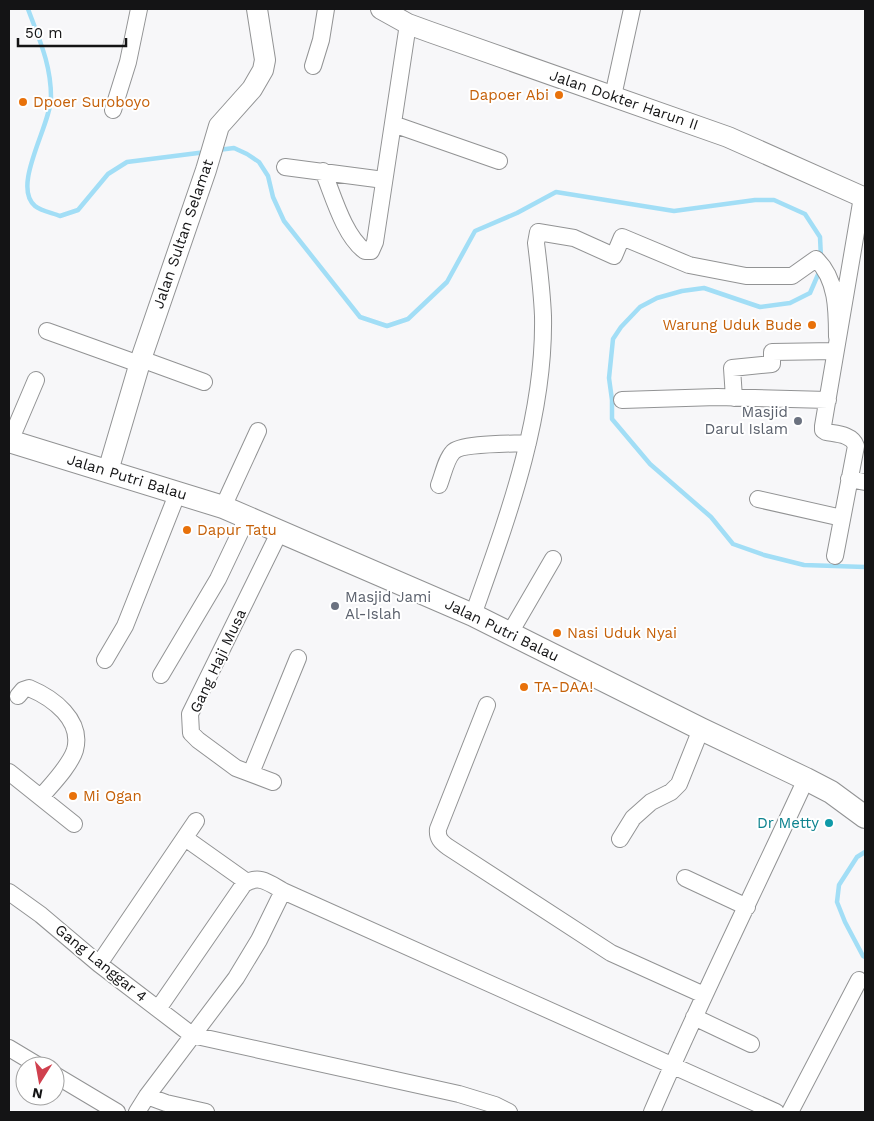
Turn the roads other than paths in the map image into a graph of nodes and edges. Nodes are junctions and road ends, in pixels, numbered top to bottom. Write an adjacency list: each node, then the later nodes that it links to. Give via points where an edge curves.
1 (139, 9): 9 (street, via 128,62)
2 (257, 9): 18 (street, Jalan Sultan Selamat, via 264,70 252,89 219,126)
3 (326, 9): 7 (street)
4 (381, 9): 6 (street, Jalan Dokter Harun II)
5 (632, 9): 8 (street)
6 (408, 24): 8 (street, Jalan Dokter Harun II); 10 (street)
7 (313, 66)
8 (613, 96): 15 (street, Jalan Dokter Harun II, via 728,136)
9 (113, 110)
10 (393, 124): 11 (street); 14 (street)
11 (499, 160)
12 (285, 167): 13 (street)
13 (323, 171): 14 (street); 14 (street, via 344,222 365,251 374,247)
14 (384, 180)
15 (864, 198): 17 (street)
16 (46, 331): 18 (street)
17 (836, 344): 21 (street, via 772,352 772,364 732,368); 23 (street); 26 (street, via 835,295 816,259 792,276 758,277 689,265 622,237 614,256 574,238 538,232 536,244 543,316 536,405)
18 (140, 362): 20 (street); 27 (street, Jalan Sultan Selamat)
19 (36, 380): 25 (street)
20 (204, 382)
21 (734, 398): 22 (street); 23 (street)
22 (622, 400)
23 (828, 400): 28 (street, via 823,430 854,442)
24 (258, 431): 32 (street)
25 (9, 441): 27 (main road, Jalan Putri Balau)
26 (528, 443): 29 (street, via 458,448 451,455); 38 (street, via 513,504)
27 (108, 471): 30 (main road, Jalan Putri Balau)
28 (857, 481): 34 (street)
29 (439, 484)
30 (178, 492): 32 (main road, Jalan Putri Balau); 41 (street, via 125,626)
31 (758, 500): 34 (street)
32 (223, 507): 33 (main road, Jalan Putri Balau)
33 (247, 518): 35 (main road, Jalan Putri Balau); 42 (street, via 218,578)
34 (842, 518): 36 (street)
35 (280, 531): 38 (main road, Jalan Putri Balau); 47 (street, Gang Haji Musa, via 190,714 191,733 198,740 236,768)
36 (835, 556)
37 (552, 559): 39 (street)
38 (474, 615): 39 (main road, Jalan Putri Balau)
39 (510, 633): 45 (main road, Jalan Putri Balau)
40 (298, 658): 47 (street)
41 (105, 660)
42 (160, 675)
43 (18, 696): 50 (street, via 29,688 43,694 68,715 76,733 75,750 69,762)
44 (487, 705): 63 (street, via 438,829 439,840 611,953)
45 (701, 730): 48 (main road, Jalan Putri Balau); 55 (street, via 679,784 633,818)
46 (9, 772): 50 (street)
47 (251, 773): 49 (street, Gang Haji Musa)
48 (806, 779): 51 (main road, Jalan Putri Balau, via 831,792); 60 (street)
49 (273, 782)
50 (41, 797): 53 (street)
51 (865, 817)
52 (196, 822): 54 (street)
53 (74, 824)
54 (184, 838): 57 (street); 61 (street)
55 (620, 839)
56 (685, 878): 60 (street)
57 (247, 882): 58 (street, via 265,881); 64 (street)
58 (283, 891): 66 (street, via 236,978); 70 (street)
59 (9, 892): 61 (street, Gang Langgar 4)
60 (747, 907): 63 (street)
61 (99, 964): 64 (street, Gang Langgar 4)
62 (859, 980): 79 (street)
63 (704, 995): 65 (street)
64 (158, 1009): 66 (street, Gang Langgar 4)
65 (694, 1017): 67 (street); 70 (street)
66 (192, 1035): 72 (street); 76 (street, via 459,1094)
67 (751, 1044)
68 (9, 1048): 69 (street)
69 (22, 1056)
70 (672, 1065): 77 (street); 78 (street)
71 (65, 1081): 73 (street)
72 (147, 1096): 74 (street); 75 (street)
73 (117, 1112)
74 (137, 1112)
75 (206, 1112)
76 (510, 1112)
77 (652, 1112)
78 (776, 1112)
79 (790, 1112)

